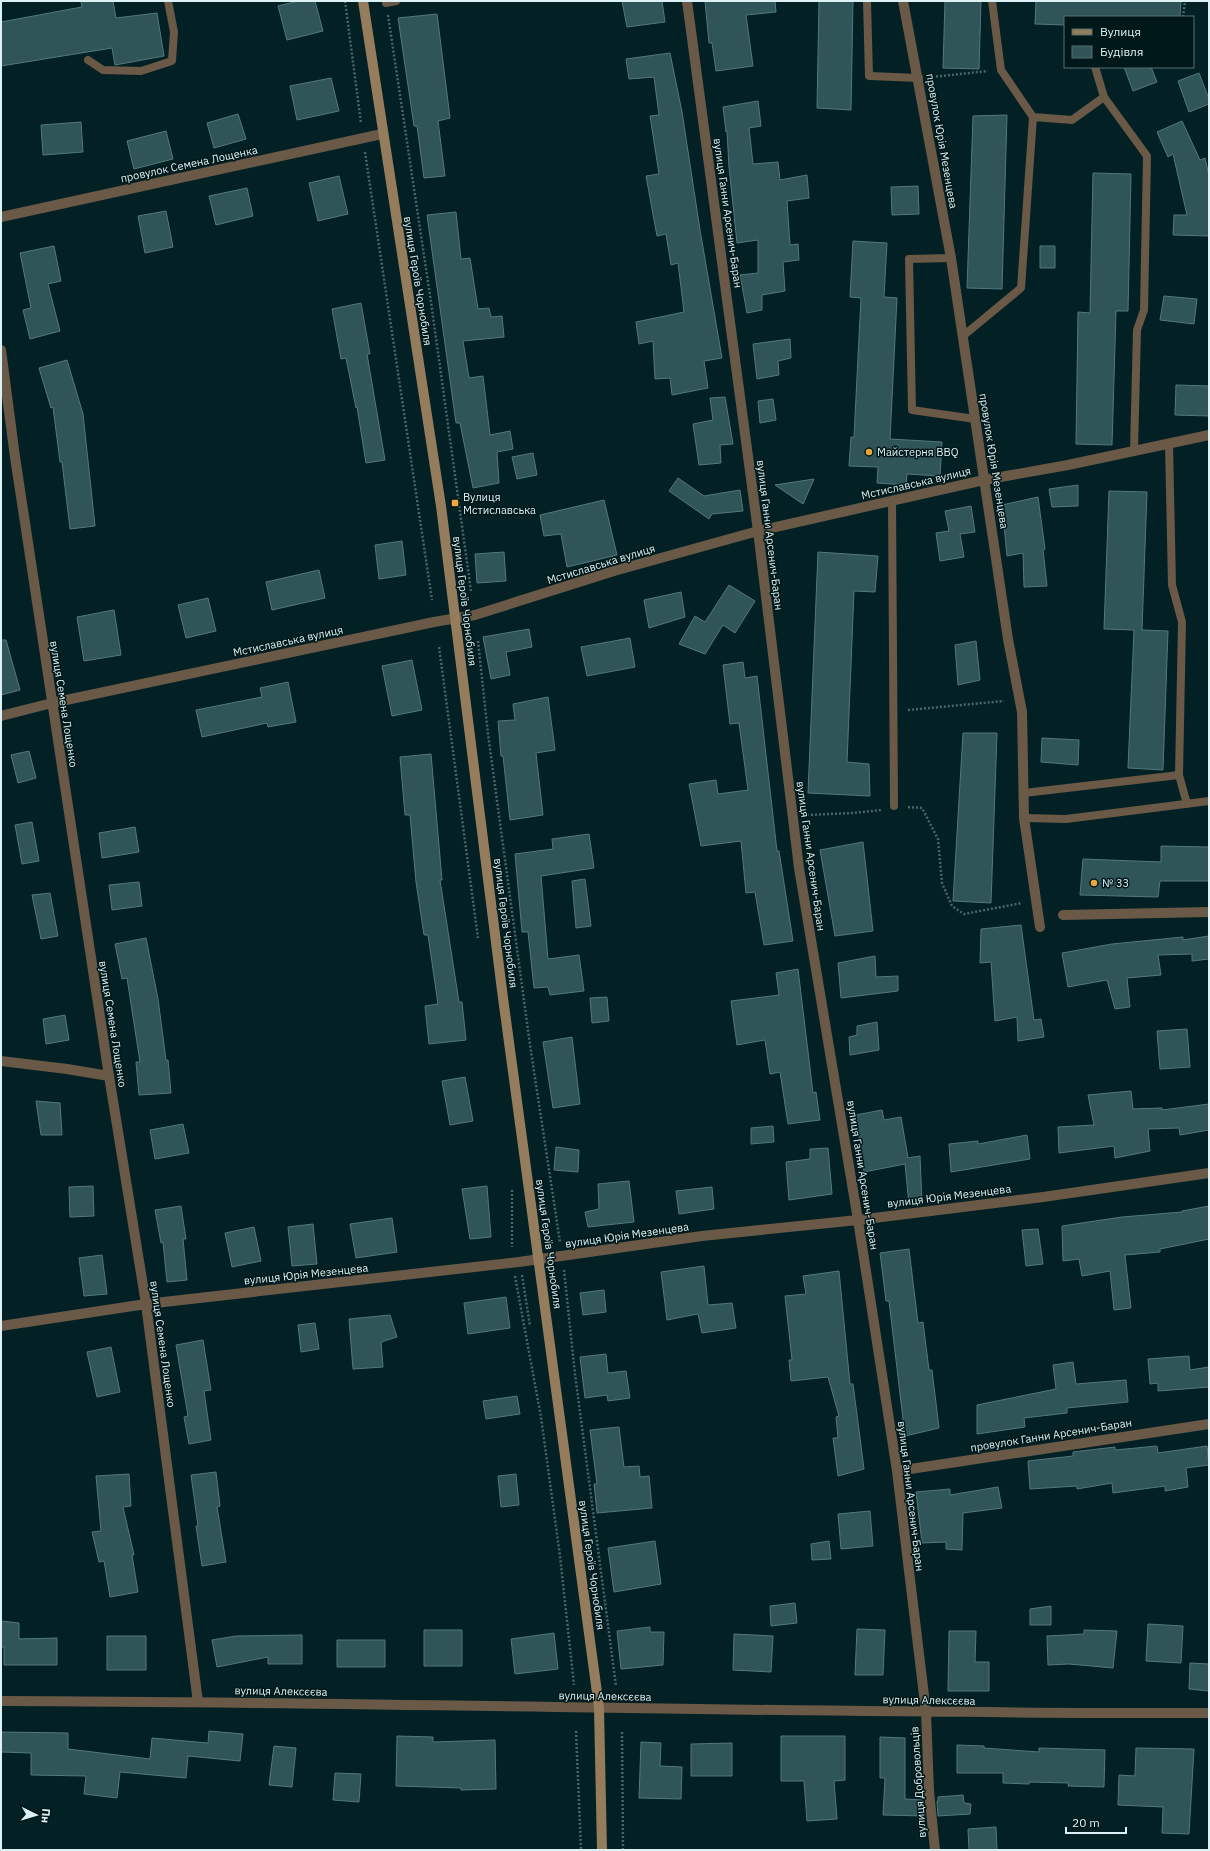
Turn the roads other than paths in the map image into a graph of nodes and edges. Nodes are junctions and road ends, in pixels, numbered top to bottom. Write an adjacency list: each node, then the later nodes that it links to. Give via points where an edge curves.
1 (168, 1): 9 (lane, via 174,32 172,62 141,71 103,70)
2 (363, 1): 14 (main road, вулиця Героїв Чорнобиля)
3 (396, 1): 8 (lane)
4 (687, 1): 25 (street, вулиця Ганни Арсенич-Баран)
5 (867, 1): 11 (lane, via 869,76)
6 (903, 1): 11 (street, провулок Юрія Мезенцева)
7 (992, 1): 13 (lane, via 1001,70)
8 (386, 3)
9 (88, 60)
10 (1095, 68): 12 (lane)
11 (919, 78): 16 (street, провулок Юрія Мезенцева)
12 (1104, 97): 13 (lane, via 1072,120); 22 (lane, via 1147,156 1144,310 1137,330)
13 (1033, 118): 17 (lane, via 1021,288)
14 (382, 134): 15 (street, провулок Семена Лощенка); 26 (main road, вулиця Героїв Чорнобиля, via 441,506)
15 (1, 217)
16 (951, 258): 17 (street, провулок Юрія Мезенцева); 19 (lane, via 909,259 912,410)
17 (963, 336): 19 (street, провулок Юрія Мезенцева)
18 (1, 350): 27 (street, вулиця Семена Лощенко)
19 (975, 419): 23 (street, провулок Юрія Мезенцева)
20 (1209, 435): 21 (street, Мстиславська вулиця)
21 (1169, 443): 22 (street, Мстиславська вулиця); 29 (lane, via 1172,585 1182,622)
22 (1134, 451): 23 (street, Мстиславська вулиця)
23 (984, 480): 24 (street, Мстиславська вулиця); 30 (street, провулок Юрія Мезенцева, via 1008,639 1022,712)
24 (892, 501): 25 (street, Мстиславська вулиця); 33 (lane)
25 (758, 531): 26 (street, Мстиславська вулиця); 41 (street, вулиця Ганни Арсенич-Баран, via 799,868)
26 (455, 619): 27 (street, Мстиславська вулиця); 42 (main road, вулиця Героїв Чорнобиля)
27 (52, 703): 28 (street, Мстиславська вулиця); 39 (street, вулиця Семена Лощенко)
28 (1, 716)
29 (1179, 775): 30 (lane); 32 (lane)
30 (1024, 792): 34 (street, провулок Юрія Мезенцева)
31 (1209, 801): 32 (lane)
32 (1187, 804): 34 (lane, via 1066,819)
33 (894, 806)
34 (1024, 818): 37 (street, провулок Юрія Мезенцева)
35 (1209, 912): 36 (street)
36 (1063, 915)
37 (1040, 927)
38 (1, 1061): 39 (street)
39 (108, 1076): 43 (street, вулиця Семена Лощенко)
40 (1209, 1173): 41 (street, вулиця Юрія Мезенцева)
41 (858, 1220): 42 (street, вулиця Юрія Мезенцева, via 702,1236); 46 (street, вулиця Ганни Арсенич-Баран)
42 (539, 1259): 43 (street, вулиця Юрія Мезенцева); 49 (main road, вулиця Героїв Чорнобиля)
43 (146, 1304): 44 (street, вулиця Юрія Мезенцева); 48 (street, вулиця Семена Лощенко)
44 (1, 1326)
45 (1209, 1424): 46 (street, провулок Ганни Арсенич-Баран)
46 (897, 1471): 50 (street, вулиця Ганни Арсенич-Баран)
47 (1, 1701): 48 (street, вулиця Алексєєва)
48 (198, 1702): 49 (street, вулиця Алексєєва)
49 (599, 1708): 50 (street, вулиця Алексєєва); 52 (main road, вулиця Героїв Чорнобиля)
50 (926, 1712): 51 (street, вулиця Алексєєва); 53 (street, вулиця Добровольців, via 929,1791)
51 (1209, 1713)
52 (602, 1850)
53 (935, 1850)

